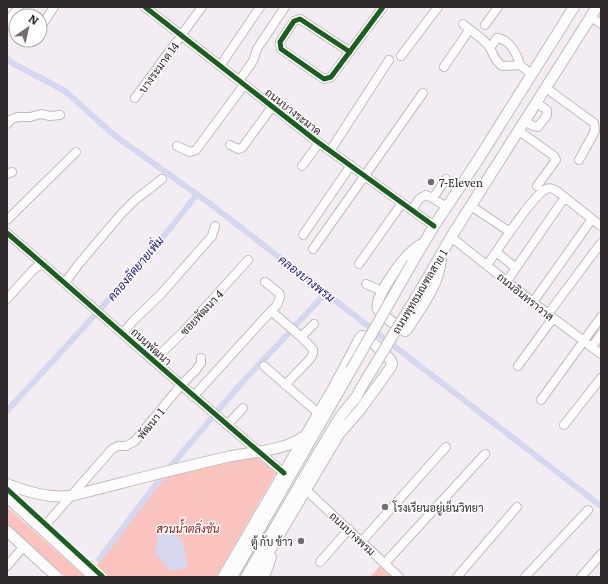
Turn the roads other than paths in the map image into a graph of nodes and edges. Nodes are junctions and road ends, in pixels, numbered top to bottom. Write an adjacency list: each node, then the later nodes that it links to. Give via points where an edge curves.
1 (54, 7): 11 (street)
2 (145, 7): 15 (street, ถนนบางระมาด)
3 (202, 7): 15 (street, บางระมาด 14)
4 (260, 7): 20 (street)
5 (285, 7): 24 (street, via 257,49)
6 (383, 7): 17 (street)
7 (437, 7): 18 (street)
8 (498, 7): 14 (street)
9 (574, 7): 23 (main road, ถนนพุทธมณฑลสาย 1)
10 (597, 7): 12 (main road, ถนนพุทธมณฑลสาย 1)
11 (48, 16)
12 (591, 17): 13 (street); 25 (main road, ถนนพุทธมณฑลสาย 1)
13 (601, 24)
14 (485, 25)
15 (181, 35): 20 (street, ถนนบางระมาด); 27 (street, บางระมาด 14)
16 (490, 48): 21 (street, via 494,58 502,66); 21 (street, via 497,38 504,41 515,52); 22 (street, via 466,27)
17 (350, 52): 17 (street, via 331,77 324,79 281,49 280,42 294,21 300,19)
18 (401, 56)
19 (389, 60): 37 (street)
20 (220, 66): 24 (street, ถนนบางระมาด)
21 (520, 66): 23 (street)
22 (444, 67)
23 (531, 74): 50 (main road, ถนนพุทธมณฑลสาย 1)
24 (242, 83): 29 (street, ถนนบางระมาด); 36 (street, via 196,150 190,152)
25 (546, 88): 28 (main road, ถนนพุทธมณฑลสาย 1); 39 (street, via 594,123 596,131)
26 (424, 93): 42 (street)
27 (135, 98)
28 (537, 103): 31 (main road, ถนนพุทธมณฑลสาย 1); 31 (street, via 547,110 547,115 538,127)
29 (272, 107): 34 (street, ถนนบางระมาด); 35 (street, via 242,148)
30 (60, 115): 32 (street, via 18,116)
31 (525, 121): 33 (main road, ถนนพุทธมณฑลสาย 1)
32 (7, 124)
33 (519, 130): 45 (street, via 556,160); 49 (main road, ถนนพุทธมณฑลสาย 1)
34 (319, 142): 37 (street, ถนนบางระมาด); 41 (street)
35 (230, 145)
36 (177, 146)
37 (330, 150): 40 (street, ถนนบางระมาด)
38 (76, 152): 53 (street)
39 (579, 160)
40 (351, 165): 42 (street, ถนนบางระมาด); 59 (street)
41 (302, 166)
42 (366, 176): 48 (street, ถนนบางระมาด); 63 (street)
43 (162, 179): 73 (street, via 122,213)
44 (446, 179): 46 (street)
45 (537, 186)
46 (433, 198): 50 (street); 51 (street, via 426,195 422,197)
47 (565, 198): 52 (street); 57 (street, via 548,188); 70 (street)
48 (402, 203): 51 (street, ถนนบางระมาด); 68 (street)
49 (471, 206): 57 (street); 60 (main road, ถนนพุทธมณฑลสาย 1)
50 (446, 207): 55 (main road, ถนนพุทธมณฑลสาย 1)
51 (412, 210): 55 (street, ถนนบางระมาด)
52 (592, 219): 56 (street); 77 (street)
53 (7, 220)
54 (215, 226): 82 (street, via 212,236)
55 (434, 226): 61 (main road, ถนนพุทธมณฑลสาย 1)
56 (601, 226)
57 (510, 232): 64 (street)
58 (7, 234): 67 (street, ถนนพัฒนา)
59 (303, 235)
60 (451, 237): 65 (main road, ถนนพุทธมณฑลสาย 1); 69 (street, ถนนอินทราวาส)
61 (424, 242): 75 (main road, via 407,255); 98 (main road, ถนนพุทธมณฑลสาย 1, bridge)
62 (601, 242): 79 (street)
63 (313, 249)
64 (496, 252): 69 (street); 70 (street)
65 (441, 255): 75 (main road, via 438,276 405,331 380,312 378,307); 95 (main road, ถนนพุทธมณฑลสาย 1, bridge)
66 (248, 260): 89 (street, ซอยพัฒนา 4)
67 (42, 263): 73 (street, ถนนพัฒนา); 76 (street)
68 (359, 264)
69 (487, 265): 71 (street, ถนนอินทราวาส)
70 (516, 268): 71 (street)
71 (507, 281): 77 (street, ถนนอินทราวาส)
72 (265, 282): 78 (street, via 279,293 280,297)
73 (66, 283): 82 (street, ถนนพัฒนา)
74 (366, 284): 75 (street)
75 (382, 291)
76 (7, 299)
77 (533, 302): 79 (street, ถนนอินทราวาส)
78 (271, 311): 84 (street); 96 (street)
79 (551, 316): 85 (street, ถนนอินทราวาส); 91 (street)
80 (601, 317): 85 (street)
81 (314, 324): 84 (street)
82 (123, 333): 89 (street, ถนนพัฒนา)
83 (601, 334): 86 (street)
84 (301, 337): 94 (street, via 313,350 313,354)
85 (584, 341): 86 (street, ถนนอินทราวาส); 97 (street)
86 (592, 347): 87 (street, ถนนอินทราวาส)
87 (601, 354)
88 (201, 358): 93 (street, พัฒนา 1, via 196,370)
89 (153, 361): 93 (street, ถนนพัฒนา)
90 (264, 366): 94 (street)
91 (518, 366)
92 (601, 378): 103 (street)
93 (181, 385): 96 (street, ถนนพัฒนา); 112 (street, พัฒนา 1, via 136,441 112,449)
94 (285, 385): 100 (street)
95 (359, 392): 104 (main road); 130 (main road, ถนนพุทธมณฑลสาย 1, via 340,417)
96 (193, 396): 102 (street, ถนนพัฒนา)
97 (541, 400)
98 (332, 403): 101 (main road); 129 (main road, ถนนพุทธมณฑลสาย 1)
99 (243, 408): 102 (street)
100 (318, 413): 101 (main road); 104 (main road, via 360,338 367,337 390,359 391,367)
101 (312, 423): 105 (main road)
102 (227, 425): 107 (street, ถนนพัฒนา)
103 (564, 425)
104 (339, 434): 111 (main road)
105 (304, 436): 107 (main road, via 294,443); 109 (main road)
106 (446, 447): 120 (street)
107 (258, 451): 109 (street, ถนนพัฒนา); 112 (main road, via 188,471)
108 (485, 454): 124 (street)
109 (284, 473): 128 (main road)
110 (7, 484): 112 (main road, via 32,494)
111 (305, 489): 117 (street, ถนนบางพรม); 119 (main road)
112 (70, 496): 116 (street, พัฒนา 1)
113 (7, 497): 116 (main road)
114 (517, 507): 134 (street)
115 (588, 510): 135 (street)
116 (42, 529): 127 (main road)
117 (349, 529): 120 (street, ถนนบางพรม); 123 (street)
118 (7, 532): 121 (main road)
119 (279, 535): 131 (main road); 132 (main road)
120 (362, 541): 124 (street, ถนนบางพรม)
121 (24, 546): 125 (street); 126 (main road)
122 (601, 554): 136 (street)
123 (320, 562)
124 (385, 563): 133 (street, ถนนบางพรม)
125 (7, 566)
126 (57, 577)
127 (94, 577)
128 (223, 577)
129 (232, 577)
130 (246, 577)
131 (254, 577)
132 (264, 577)
133 (399, 577)
134 (457, 577)
135 (525, 577)
136 (581, 577)

